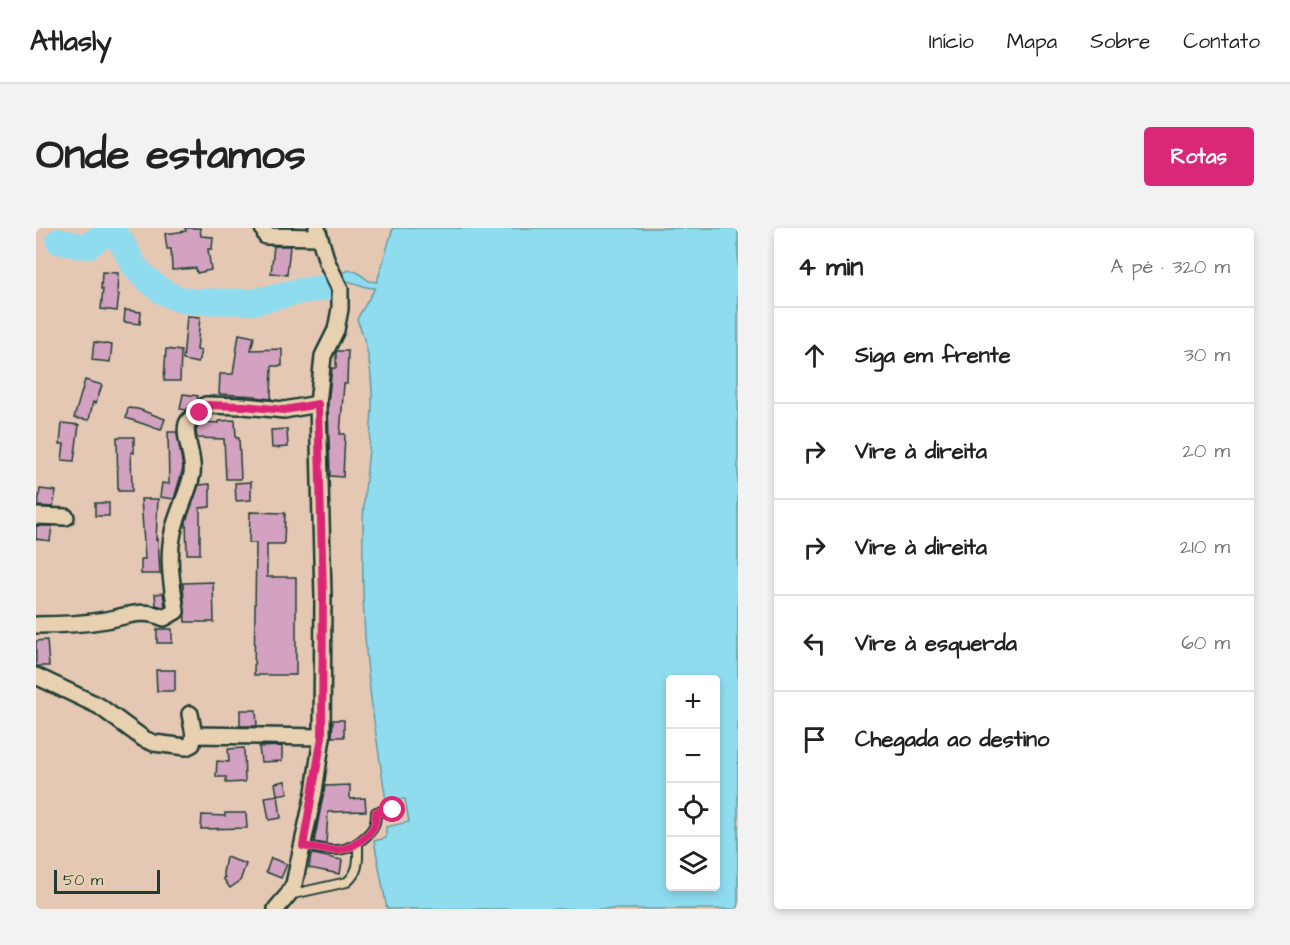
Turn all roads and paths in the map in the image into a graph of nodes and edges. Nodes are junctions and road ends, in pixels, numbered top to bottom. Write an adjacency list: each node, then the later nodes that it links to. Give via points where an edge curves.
1 (263, 228): 2 (street, via 266,236)
2 (318, 232): 3 (street, via 340,289 336,330 323,356)
3 (318, 404): 6 (street, via 284,410 206,405 188,420 192,475 170,549 176,611 164,618 152,613 133,613 71,624); 10 (street)
4 (36, 516): 5 (street)
5 (66, 517)
6 (36, 625)
7 (36, 676): 9 (street, via 99,706 154,743 186,747 192,744)
8 (190, 714): 9 (street)
9 (194, 735): 10 (street)
10 (322, 737): 13 (street)
11 (393, 810): 12 (lane, via 376,812 373,830)
12 (358, 844): 13 (lane, via 337,851); 14 (lane, via 354,877)
13 (303, 846): 14 (street)
14 (288, 895): 15 (street)
15 (276, 909)

